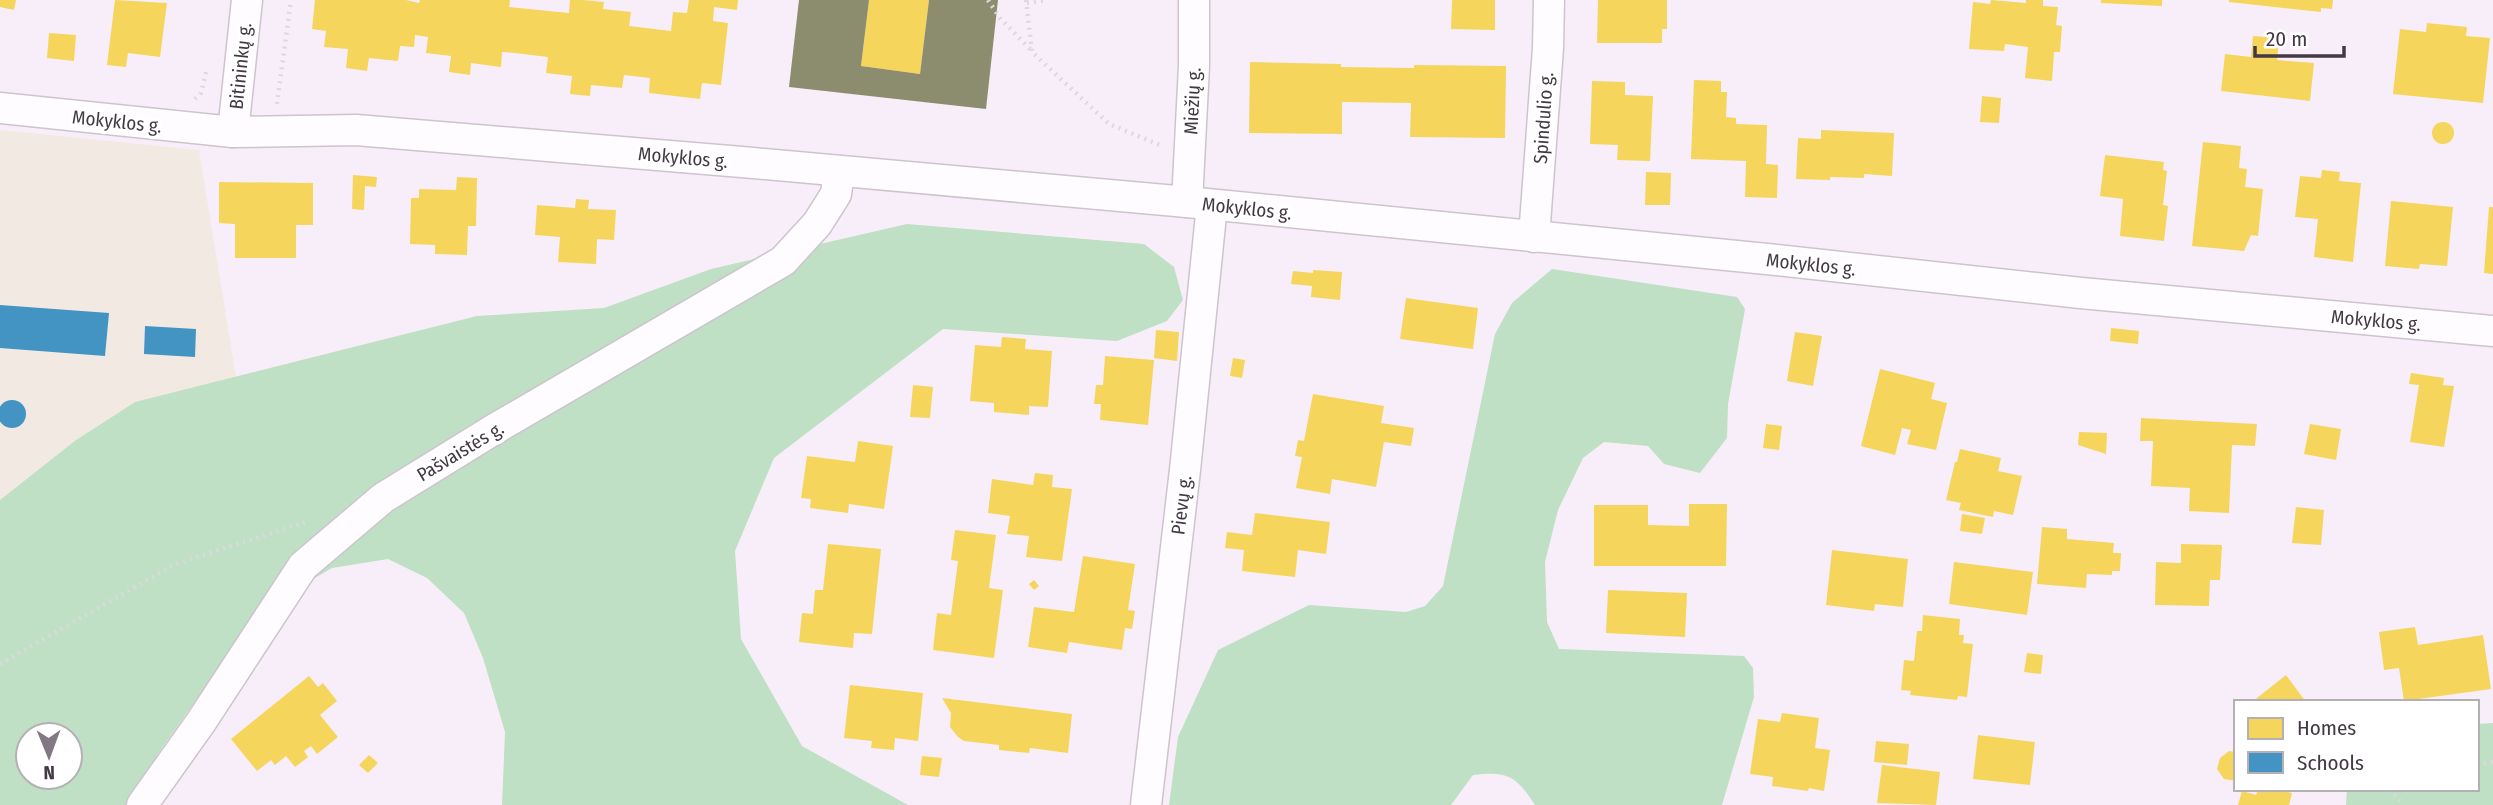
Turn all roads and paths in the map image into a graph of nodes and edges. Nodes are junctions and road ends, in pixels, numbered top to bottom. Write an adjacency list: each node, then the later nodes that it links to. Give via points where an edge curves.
1 (247, 0): 12 (street, Bitininkų g.)
2 (291, 0): 13 (path)
3 (988, 0): 8 (path)
4 (1047, 0): 7 (path)
5 (1194, 0): 16 (street, Miežių g.)
6 (1549, 0): 17 (street, Spindulio g.)
7 (1027, 1): 8 (path)
8 (1032, 52): 14 (path, via 1109,124)
9 (207, 64): 11 (path, via 201,93 192,102 177,106)
10 (0, 108): 11 (street, Mokyklos g.)
11 (176, 127): 12 (street, Mokyklos g.)
12 (233, 132): 13 (street, Mokyklos g.)
13 (273, 133): 15 (street, Mokyklos g., via 369,131)
14 (1172, 149)
15 (839, 171): 16 (street, Mokyklos g.); 21 (street, Pašvaistės g., via 836,194 817,224 783,261 383,498 303,566)
16 (1199, 203): 17 (street, Mokyklos g.); 22 (street, Pievų g., via 1185,470)
17 (1534, 237): 18 (street, Mokyklos g.)
18 (2493, 331)
19 (318, 518): 20 (path, via 175,564)
20 (0, 664)
21 (142, 805)
22 (1146, 805)

